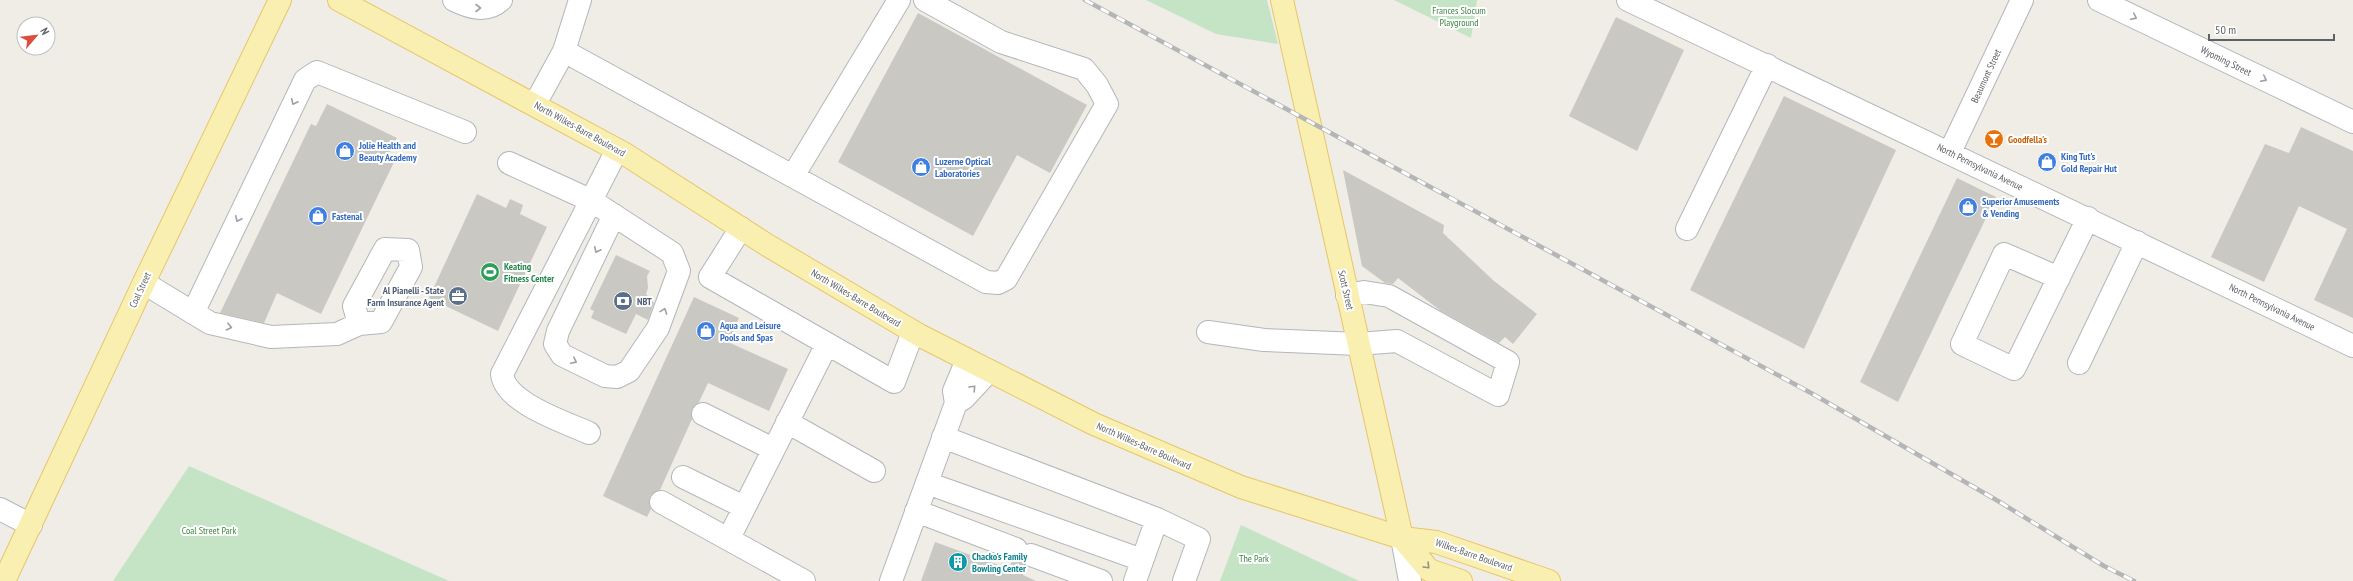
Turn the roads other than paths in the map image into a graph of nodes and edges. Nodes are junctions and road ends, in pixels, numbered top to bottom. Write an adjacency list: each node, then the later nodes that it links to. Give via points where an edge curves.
1 (280, 0): 28 (main road, Coal Street)
2 (339, 0): 14 (main road, North Wilkes-Barre Boulevard)
3 (454, 0): 4 (street, one-way to 4, via 468,7 477,8 493,6)
4 (501, 0)
5 (580, 0): 12 (street)
6 (899, 0): 20 (street)
7 (926, 0): 20 (street, via 1001,42 1084,70 1097,85 1107,104 1006,279 998,283 986,282)
8 (1282, 0): 29 (main road, Scott Street)
9 (1628, 0): 13 (street, North Pennsylvania Avenue)
10 (2022, 0): 18 (street, Beaumont Street)
11 (2099, 0): 15 (street, Wyoming Street, one-way to 15)
12 (564, 51): 14 (street); 20 (street)
13 (1767, 66): 18 (street, North Pennsylvania Avenue); 25 (street)
14 (535, 104): 17 (main road, North Wilkes-Barre Boulevard)
15 (2353, 122)
16 (465, 132): 30 (street, one-way to 30, via 317,72 305,80)
17 (618, 150): 21 (street); 24 (main road, North Wilkes-Barre Boulevard)
18 (1950, 152): 23 (street, North Pennsylvania Avenue)
19 (509, 162): 21 (street)
20 (793, 176)
21 (592, 201): 22 (street); 43 (street, via 502,374 503,382 510,392 526,404)
22 (614, 215): 22 (street, one-way to 22, via 558,331 555,344 562,355 605,376 617,377 629,371 658,328 679,271 672,253)
23 (2088, 218): 26 (street, North Pennsylvania Avenue); 27 (street)
24 (741, 228): 32 (main road, North Wilkes-Barre Boulevard); 34 (street, via 710,277)
25 (1687, 229)
26 (2137, 242): 36 (street, North Pennsylvania Avenue); 38 (street)
27 (2058, 278): 27 (street, via 2014,369 1962,344 2004,254)
28 (144, 283): 30 (street); 54 (main road, Coal Street)
29 (1347, 295): 35 (main road, Scott Street); 35 (street, via 1364,292 1389,296 1508,362 1498,395 1397,341)
30 (193, 313): 31 (street, one-way to 31, via 210,323 271,337 337,334)
31 (359, 324)
32 (913, 332): 34 (street, via 894,382); 37 (main road, North Wilkes-Barre Boulevard)
33 (1208, 332): 35 (street, via 1264,340)
34 (827, 344): 42 (street)
35 (1358, 344): 56 (main road, Scott Street)
36 (2353, 346)
37 (967, 360): 39 (main road, North Wilkes-Barre Boulevard); 40 (street, via 954,391)
38 (2079, 363)
39 (989, 371): 40 (street, one-way to 39); 56 (main road, North Wilkes-Barre Boulevard, via 1094,424 1242,487)
40 (956, 403): 44 (street)
41 (703, 414): 45 (street)
42 (787, 422): 45 (street); 46 (street)
43 (589, 433)
44 (943, 437): 48 (street); 53 (street)
45 (773, 449): 50 (street)
46 (874, 471)
47 (683, 477): 50 (street)
48 (927, 483): 52 (street); 57 (street)
49 (661, 502): 55 (street)
50 (744, 507): 55 (street)
51 (0, 509): 54 (street)
52 (916, 512): 60 (street); 61 (street)
53 (1157, 518): 57 (street); 63 (street, via 1199,539)
54 (31, 525): 58 (main road, Coal Street)
55 (729, 538): 59 (street)
56 (1402, 538): 64 (street, Scott Street); 65 (main road, one-way to 65, via 1430,570); 66 (main road, Wilkes-Barre Boulevard, via 1436,542)
57 (1142, 560): 62 (street)
58 (4, 581)
59 (804, 581)
60 (891, 581)
61 (1101, 581)
62 (1135, 581)
63 (1184, 581)
64 (1410, 581)
65 (1461, 581)
66 (1549, 581)

